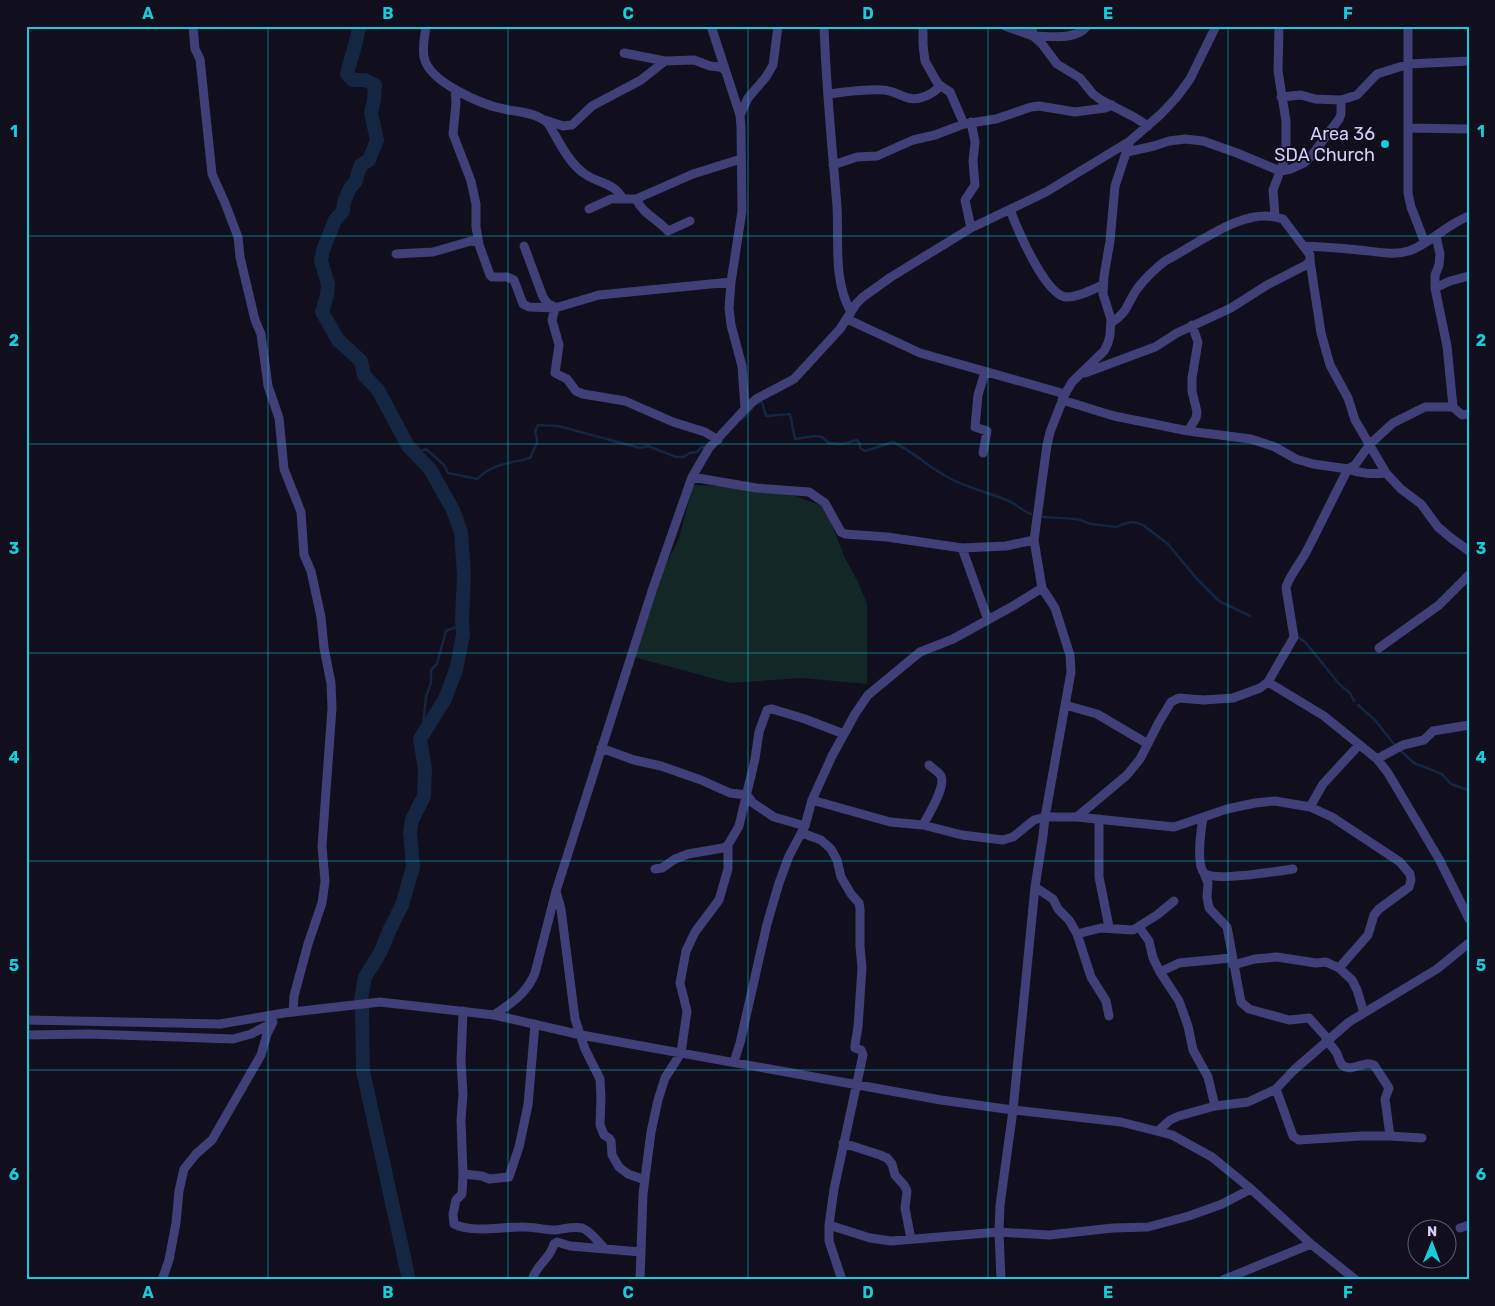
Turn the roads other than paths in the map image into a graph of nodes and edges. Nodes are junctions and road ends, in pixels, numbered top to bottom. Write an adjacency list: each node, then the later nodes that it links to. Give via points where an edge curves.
1 (193, 26): 114 (street, via 200,59 212,174 238,237 268,386 279,418 284,469 302,519 302,544 321,617 331,683 322,846 325,881 322,903)
2 (426, 26): 20 (street, via 425,61 430,70)
3 (711, 26): 18 (street)
4 (778, 26): 25 (street, via 773,65 748,98)
5 (824, 26): 21 (street)
6 (923, 26): 19 (street, via 925,61)
7 (1005, 26): 13 (street)
8 (1032, 26): 13 (street)
9 (1087, 26): 13 (street, via 1077,34)
10 (1216, 26): 28 (street, via 1190,79)
11 (1279, 26): 22 (street)
12 (1408, 26): 17 (street)
13 (1033, 36): 24 (street, via 1057,64 1080,78 1101,100)
14 (624, 53): 15 (street)
15 (665, 61): 18 (street, via 694,60); 26 (street, via 641,80 592,106 572,125 563,126)
16 (1469, 61): 17 (street)
17 (1409, 64): 23 (street, via 1377,74 1357,95); 29 (street)
18 (725, 70): 25 (street)
19 (940, 86): 21 (street, via 930,94 913,98 880,90); 27 (street, via 950,92)
20 (455, 89): 26 (street, via 493,107); 46 (street, via 452,134 472,181)
21 (828, 94): 34 (street)
22 (1281, 97): 23 (street, via 1301,95); 35 (street, via 1286,121 1286,156)
23 (1341, 100): 35 (street, via 1341,114 1312,155 1304,163)
24 (1112, 105): 27 (street, via 1075,112 1039,106 996,119); 28 (street)
25 (740, 115): 33 (street)
26 (544, 120): 36 (street, via 574,164 584,174 616,189)
27 (968, 123): 34 (street, via 913,140 877,156 857,157); 43 (street, via 975,142 975,185 965,200)
28 (1148, 126): 31 (street)
29 (1408, 128): 30 (street); 45 (street, via 1410,208)
30 (1469, 129)
31 (1130, 141): 32 (street); 39 (street, via 1078,174)
32 (1127, 152): 35 (street, via 1185,139 1203,141); 53 (street, via 1114,186)
33 (741, 159): 37 (street, via 693,174); 52 (street, via 742,210)
34 (833, 165): 56 (street, via 840,281)
35 (1280, 172): 40 (street, via 1273,190)
36 (622, 198): 37 (street); 38 (street, via 611,199)
37 (636, 199): 42 (street, via 644,212 668,231)
38 (589, 209)
39 (1010, 210): 43 (street); 53 (street, via 1026,250 1058,294 1073,296)
40 (1275, 216): 48 (street, via 1288,224); 57 (street, via 1254,216 1237,221 1165,261 1137,289 1123,315)
41 (1469, 216): 44 (street)
42 (690, 221)
43 (971, 228): 56 (street, via 862,297)
44 (1436, 236): 45 (street); 54 (street, via 1440,254)
45 (1426, 243): 48 (street, via 1406,252 1393,253)
46 (480, 244): 49 (street, via 471,241 433,252); 55 (street, via 490,275 514,280 526,307)
47 (524, 246): 55 (street, via 543,297)
48 (1305, 246): 50 (street)
49 (396, 254)
50 (1310, 261): 58 (street, via 1231,308); 67 (street, via 1321,333 1330,365 1348,398 1355,420)
51 (1469, 276): 54 (street)
52 (731, 282): 55 (street, via 599,295); 63 (street, via 730,316 742,366)
53 (1103, 285): 57 (street)
54 (1435, 288): 62 (street, via 1447,346)
55 (555, 308): 66 (street, via 552,320 558,345 555,373 570,382 576,392 625,401)
56 (849, 316): 59 (street, via 920,353); 63 (street, via 794,379 763,394)
57 (1111, 323): 60 (street, via 1108,343)
58 (1192, 325): 60 (street, via 1155,347); 65 (street, via 1198,342 1192,378 1197,412)
59 (985, 372): 61 (street); 68 (street, via 978,395 975,427 987,431)
60 (1080, 375): 61 (street)
61 (1064, 397): 65 (street, via 1114,416); 72 (street, via 1047,445)
62 (1453, 407): 64 (street, via 1462,415); 67 (street, via 1425,407 1393,423)
63 (745, 408): 66 (street)
64 (1469, 414)
65 (1188, 431): 69 (street, via 1251,439 1296,459)
66 (718, 440): 71 (street, via 701,458)
67 (1370, 444): 69 (street, via 1355,465); 70 (street)
68 (983, 453)
69 (1348, 469): 70 (street); 79 (street, via 1296,572 1287,582 1294,637)
70 (1386, 473): 74 (street, via 1420,504 1438,527)
71 (692, 476): 73 (street, via 756,488 809,492 825,503 845,534); 85 (street)
72 (1034, 540): 73 (street, via 1006,546); 76 (street)
73 (962, 548): 77 (street)
74 (1469, 551)
75 (1469, 575): 78 (street, via 1439,606)
76 (1042, 588): 77 (street); 80 (street, via 1055,608 1070,655 1071,672)
77 (988, 620): 82 (street, via 920,652 868,695)
78 (1379, 648)
79 (1268, 682): 83 (street, via 1233,698 1179,698 1172,702); 84 (street, via 1324,716)
80 (1065, 705): 83 (street, via 1097,714); 91 (street)
81 (1469, 725): 86 (street, via 1434,731 1424,740 1403,745)
82 (844, 734): 88 (street, via 805,719 768,710 759,732); 89 (street)
83 (1148, 744): 92 (street, via 1127,774)
84 (1359, 745): 86 (street); 90 (street, via 1323,784)
85 (601, 748): 88 (street, via 661,766 730,793); 102 (street)
86 (1377, 759): 104 (street)
87 (929, 766): 95 (street, via 941,776 942,781 939,795)
88 (747, 795): 96 (street, via 774,817); 97 (street, via 739,826)
89 (812, 800): 95 (street, via 872,818); 96 (street)
90 (1310, 807): 93 (street, via 1276,801 1254,803); 111 (street, via 1332,817 1400,862 1410,874 1409,886 1379,909 1368,935)
91 (1045, 817): 92 (street); 95 (street, via 1034,820 1013,837 1003,840 962,835); 101 (street)
92 (1077, 817): 94 (street)
93 (1203, 818): 94 (street, via 1174,827); 100 (street, via 1200,843)
94 (1099, 820): 106 (street, via 1099,877)
95 (923, 825)
96 (804, 830): 125 (street, via 789,856 769,916); 126 (street, via 831,849 841,877 859,903 862,968 855,1048 863,1055)
97 (728, 845): 98 (street, via 688,854); 124 (street, via 728,868 720,900 695,932 686,951 680,983 687,1011)
98 (655, 869)
99 (1294, 869): 100 (street, via 1234,876)
100 (1204, 873): 110 (street, via 1208,883 1209,908 1227,927)
101 (1035, 887): 108 (street, via 1052,899); 129 (street)
102 (556, 891): 116 (street, via 530,984 513,1002); 122 (street, via 562,909 575,1019)
103 (1174, 901): 107 (street)
104 (1467, 909): 105 (street)
105 (1469, 919)
106 (1108, 927): 107 (street, via 1125,930); 108 (street)
107 (1139, 927): 112 (street, via 1149,941)
108 (1077, 934): 117 (street, via 1091,977 1106,1001)
109 (1469, 944): 115 (street, via 1437,969)
110 (1232, 961): 111 (street, via 1277,957 1326,962); 112 (street, via 1178,963); 123 (street, via 1239,998 1246,1007 1289,1020 1309,1018)
111 (1339, 968): 115 (street, via 1352,980)
112 (1160, 972): 128 (street, via 1179,1001 1193,1050 1208,1077)
113 (463, 1011): 114 (street, via 375,1002); 116 (street); 134 (street)
114 (288, 1012): 118 (street, via 220,1024); 119 (street)
115 (1364, 1013): 123 (street)
116 (494, 1014): 120 (street)
117 (1109, 1016)
118 (26, 1020)
119 (273, 1022): 121 (street, via 233,1039); 143 (street, via 261,1055 212,1140 184,1169 169,1260)
120 (535, 1024): 122 (street); 134 (street, via 528,1105 509,1177 489,1179)
121 (26, 1035)
122 (581, 1036): 124 (street); 135 (street, via 584,1049 600,1079 600,1125 611,1141 612,1155 628,1174)
123 (1327, 1040): 127 (street); 131 (street, via 1344,1067 1374,1064 1389,1088 1385,1099)
124 (681, 1053): 125 (street); 135 (street, via 665,1078 658,1100)
125 (734, 1062): 126 (street)
126 (857, 1085): 129 (street); 133 (street)
127 (1276, 1089): 128 (street, via 1248,1102); 131 (street, via 1292,1136 1299,1140)
128 (1215, 1106): 130 (street, via 1179,1116)
129 (1013, 1110): 130 (street, via 1121,1122); 138 (street)
130 (1158, 1130): 136 (street, via 1212,1157)
131 (1390, 1136): 132 (street)
132 (1422, 1138)
133 (844, 1143): 137 (street); 139 (street, via 887,1158 892,1164 894,1175 907,1190 905,1208)
134 (462, 1174): 141 (street, via 462,1194 456,1200 453,1214 454,1224 461,1228 583,1228)
135 (645, 1180): 142 (street)
136 (1252, 1189): 138 (street, via 1205,1210 1148,1227 1049,1235); 140 (street)
137 (829, 1225): 139 (street, via 881,1240); 146 (street, via 829,1241)
138 (999, 1232): 139 (street); 147 (street)
139 (911, 1239)
140 (1311, 1244): 148 (street); 149 (street)
141 (605, 1249): 142 (street); 144 (street, via 558,1242 536,1269)
142 (641, 1252): 145 (street)
143 (162, 1280)
144 (532, 1280)
145 (640, 1280)
146 (842, 1280)
147 (1001, 1280)
148 (1223, 1280)
149 (1356, 1280)

